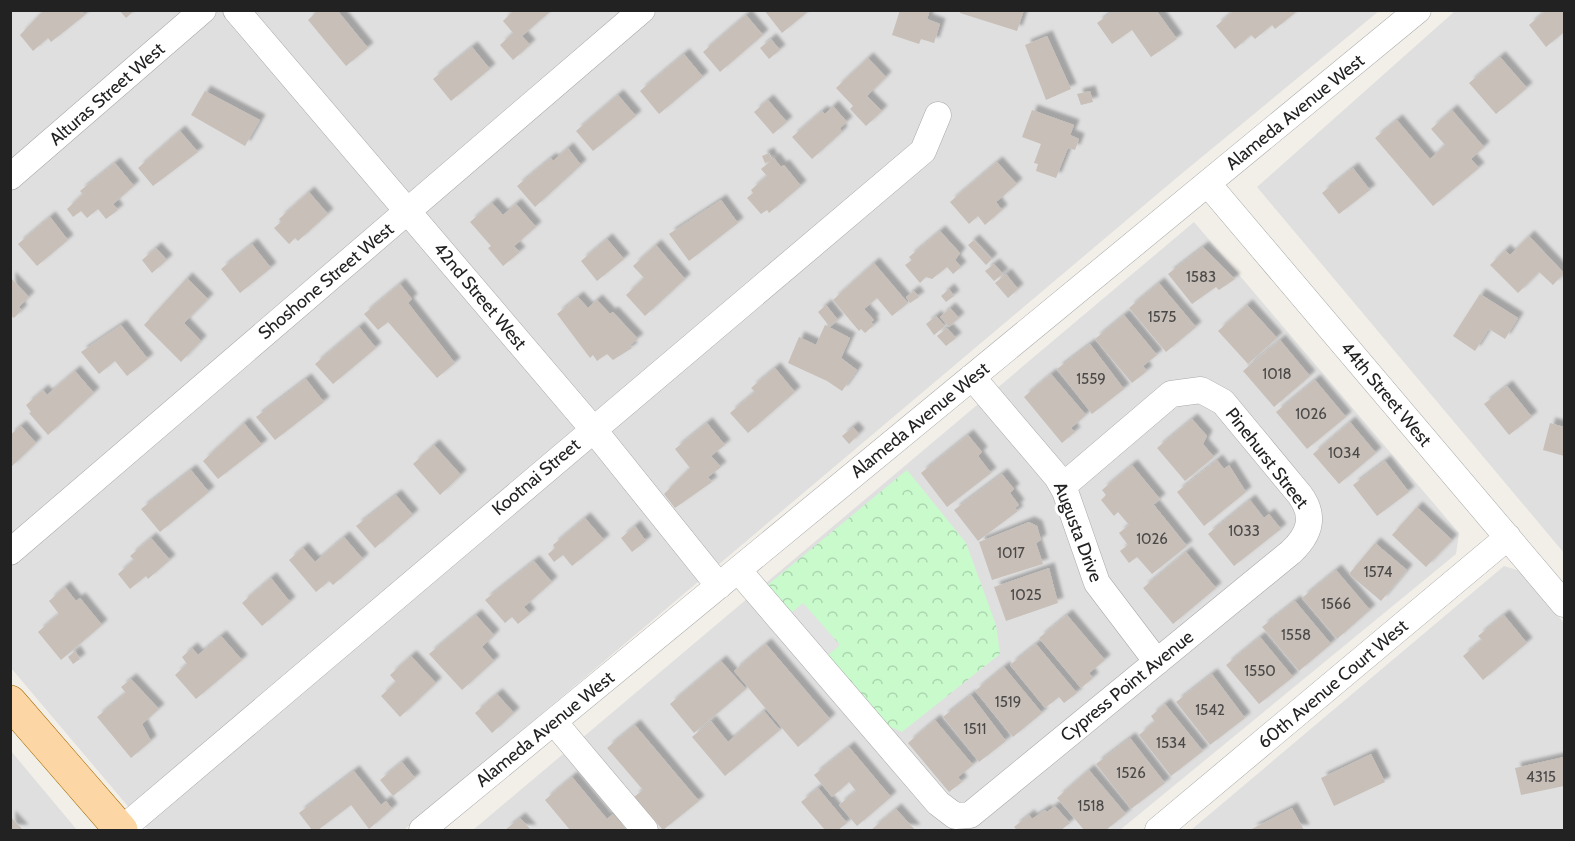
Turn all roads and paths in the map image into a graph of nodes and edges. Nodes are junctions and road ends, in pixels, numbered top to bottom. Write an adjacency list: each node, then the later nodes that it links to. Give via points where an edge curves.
1 (203, 10): 6 (street, Alturas Street West)
2 (236, 10): 8 (street, 42nd Street West)
3 (642, 10): 8 (street, Shoshone Street West)
4 (1418, 10): 7 (street, Alameda Avenue West)
5 (938, 115): 10 (street, Kootnai Street, via 923,151)
6 (10, 177)
7 (1208, 184): 9 (street, Alameda Avenue West); 13 (street, 44th Street West)
8 (408, 210): 10 (street, 42nd Street West); 14 (street, Shoshone Street West)
9 (972, 377): 11 (street, Augusta Drive); 15 (street, Alameda Avenue West)
10 (593, 429): 16 (street, 42nd Street West); 21 (street, Kootnai Street)
11 (1063, 486): 12 (street, Pinehurst Street, via 1171,394 1191,390 1212,394 1223,402 1300,495 1309,510); 18 (street, Augusta Drive, via 1097,583)
12 (1308, 529): 18 (street, Cypress Point Avenue, via 1291,552)
13 (1508, 537): 17 (street, 44th Street West); 24 (street, 60th Avenue Court West)
14 (10, 552)
15 (738, 570): 16 (street, Alameda Avenue West); 18 (street, Cypress Point Avenue, via 938,803 955,816 970,815)
16 (719, 586): 20 (street, Alameda Avenue West)
17 (1564, 604)
18 (1157, 662)
19 (10, 702): 21 (main road)
20 (554, 722): 22 (street, Alameda Avenue West); 23 (street)
21 (121, 831)
22 (422, 831)
23 (645, 831)
24 (1158, 831)

